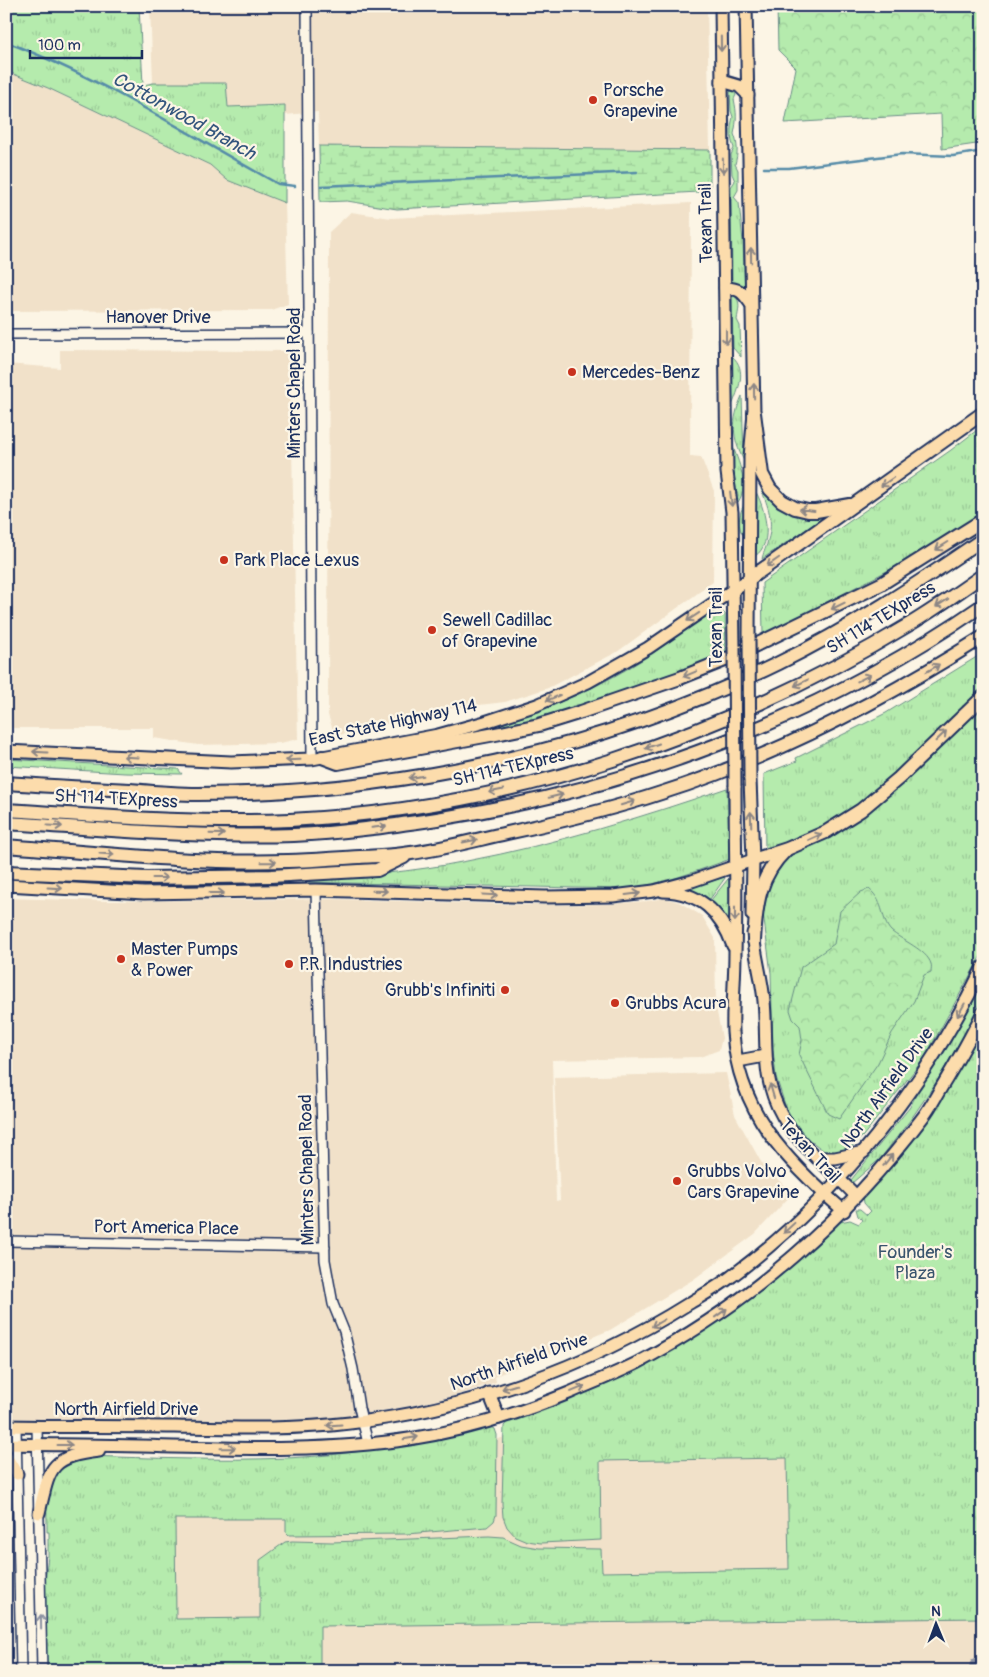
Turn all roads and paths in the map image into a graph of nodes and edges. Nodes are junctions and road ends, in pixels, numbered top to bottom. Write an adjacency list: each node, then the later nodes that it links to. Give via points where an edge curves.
1 (307, 6): 8 (street, Minters Chapel Road)
2 (721, 6): 4 (main road, Texan Trail, one-way to 4)
3 (746, 6): 5 (main road, Texan Trail)
4 (722, 81): 5 (main road, via 739,86); 6 (main road, Texan Trail, one-way to 6)
5 (748, 95): 7 (main road, Texan Trail, one-way to 5)
6 (725, 288): 7 (main road, via 740,290); 17 (main road, Texan Trail, one-way to 17, via 727,472 732,512)
7 (752, 304): 10 (main road, Texan Trail, one-way to 7)
8 (309, 333): 9 (street, Hanover Drive); 22 (street, Minters Chapel Road)
9 (6, 334)
10 (754, 413): 12 (highway, one-way to 10, via 808,511 782,501 762,474); 16 (main road, Texan Trail, via 750,457)
11 (983, 413): 12 (highway, one-way to 12)
12 (855, 504): 16 (highway, one-way to 16)
13 (983, 520): 22 (highway, one-way to 22, via 881,584 725,660 652,689 500,733 338,763)
14 (983, 539): 23 (highway, one-way to 23, via 903,594 779,663 714,692 612,730 504,760 394,780 283,792 196,794)
15 (983, 575): 24 (highway, SH 114 TEXpress, one-way to 24, via 880,641 715,723 612,760 504,789 397,809 291,820 183,820)
16 (749, 579): 17 (main road, East State Highway 114); 29 (main road, Texan Trail, one-way to 16, bridge)
17 (734, 590): 22 (main road, East State Highway 114, one-way to 22, via 614,668 537,705 438,735); 30 (main road, Texan Trail, bridge)
18 (983, 605): 25 (highway, SH 114 TEXpress, one-way to 18, via 184,834 294,834 403,824 511,806 644,771 773,722 871,674)
19 (983, 637): 28 (highway, one-way to 19, via 577,818 716,774 828,725 891,693)
20 (983, 697): 27 (highway, one-way to 20, via 826,832 861,810)
21 (6, 751): 22 (main road, East State Highway 114, one-way to 21, via 232,762)
22 (317, 758)
23 (6, 783)
24 (6, 810)
25 (6, 823)
26 (6, 846): 28 (highway, one-way to 28, via 240,862)
27 (788, 849): 29 (highway); 35 (highway, via 776,859 765,877 756,906)
28 (410, 854): 31 (highway, one-way to 28, via 147,878 271,876 377,870)
29 (753, 860): 30 (main road); 35 (main road, Texan Trail)
30 (736, 865): 34 (main road); 36 (main road, Texan Trail, one-way to 36)
31 (6, 872)
32 (6, 885): 33 (main road, one-way to 33, via 144,893)
33 (316, 890): 34 (main road, one-way to 34, via 545,897 613,896); 48 (street, Minters Chapel Road)
34 (654, 891): 36 (main road, via 693,896 708,905 729,936)
35 (754, 941): 39 (main road, Texan Trail, via 764,1004)
36 (735, 954): 40 (main road, Texan Trail, via 733,1008)
37 (983, 967): 41 (main road, North Airfield Drive, one-way to 41, via 946,1036)
38 (983, 1012): 45 (main road, North Airfield Drive, one-way to 38, via 924,1116)
39 (765, 1056): 40 (main road); 42 (main road, Texan Trail, one-way to 39, via 784,1118 773,1097)
40 (738, 1061): 44 (main road, Texan Trail, via 743,1084 765,1129 786,1156)
41 (864, 1152): 42 (main road); 43 (main road, North Airfield Drive)
42 (817, 1158): 43 (main road, Texan Trail)
43 (840, 1178): 44 (main road, North Airfield Drive); 45 (main road, Texan Trail)
44 (825, 1195): 46 (main road, Texan Trail); 49 (main road, North Airfield Drive, one-way to 49, via 737,1272 657,1324 562,1370)
45 (856, 1196): 46 (main road, North Airfield Drive)
46 (844, 1210): 50 (main road, North Airfield Drive, one-way to 46, via 591,1384 674,1342 780,1268)
47 (6, 1241): 48 (street, Port America Place)
48 (325, 1247): 51 (street, Minters Chapel Road, via 329,1286 348,1349)
49 (490, 1393): 50 (main road); 51 (main road, North Airfield Drive, via 456,1404)
50 (499, 1418): 54 (main road, North Airfield Drive, one-way to 50, via 409,1439)
51 (363, 1422): 53 (main road, North Airfield Drive, one-way to 53, via 272,1428); 54 (street, Minters Chapel Road)
52 (11, 1426): 53 (main road, North Airfield Drive); 55 (street)
53 (36, 1426): 56 (street)
54 (368, 1443): 57 (main road, North Airfield Drive, one-way to 54, via 320,1447)
55 (11, 1444): 56 (main road, North Airfield Drive); 59 (street)
56 (37, 1445): 57 (main road, North Airfield Drive, one-way to 57); 60 (street)
57 (149, 1446): 60 (main road, via 79,1454 58,1462 50,1472)
58 (6, 1456): 59 (main road)
59 (17, 1474): 61 (street)
60 (38, 1513): 62 (street, one-way to 60)
61 (21, 1671)
62 (42, 1671)

